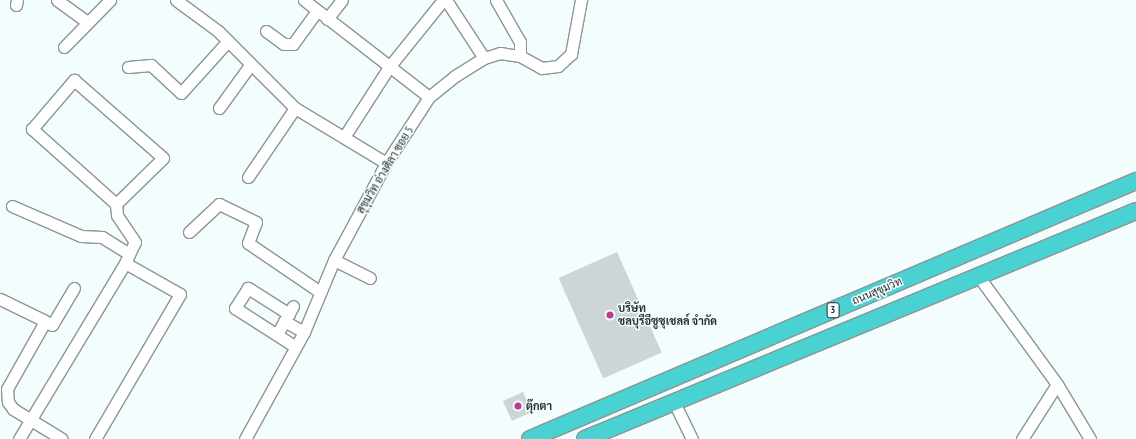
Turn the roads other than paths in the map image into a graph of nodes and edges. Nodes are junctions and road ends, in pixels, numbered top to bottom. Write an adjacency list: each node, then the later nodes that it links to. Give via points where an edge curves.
1 (57, 0): 12 (street)
2 (110, 0): 12 (street)
3 (176, 0): 14 (street)
4 (304, 0): 10 (street)
5 (342, 0): 11 (street)
6 (443, 0): 20 (street)
7 (446, 0): 17 (street)
8 (496, 0): 16 (street, via 520,42)
9 (581, 0): 16 (street, สุขุมวิท อ่างศิลา ซอย 5, via 570,54 558,66 542,68)
10 (317, 11): 11 (street); 13 (street, via 293,44 284,44)
11 (327, 19): 20 (street)
12 (87, 22): 15 (street)
13 (266, 31)
14 (228, 41): 18 (street); 19 (street, via 181,93 151,65)
15 (64, 47)
16 (520, 56): 17 (street, สุขุมวิท อ่างศิลา ซอย 5, via 500,53)
17 (484, 58): 21 (street, สุขุมวิท อ่างศิลา ซอย 5, via 455,76)
18 (251, 64): 22 (street); 23 (street)
19 (128, 67)
20 (389, 67): 21 (street); 24 (street)
21 (429, 97): 25 (street, สุขุมวิท อ่างศิลา ซอย 5)
22 (219, 108)
23 (295, 108): 24 (street); 26 (street)
24 (344, 138): 25 (street)
25 (386, 163): 33 (street, สุขุมวิท อ่างศิลา ซอย 5)
26 (248, 177)
27 (1136, 181): 54 (highway, ถนนสุขุมวิท / 3)
28 (116, 204): 28 (street, via 32,129 74,80 163,158); 32 (street, via 116,215 135,242)
29 (12, 206): 32 (street, via 81,236 102,237)
30 (1136, 211): 34 (highway, 3)
31 (189, 232): 37 (street, via 219,204 256,222 248,243)
32 (127, 258): 48 (street); 52 (street, via 180,294)
33 (334, 260): 35 (street); 37 (street, สุขุมวิท อ่างศิลา ซอย 5)
34 (979, 277): 44 (street); 46 (highway, 3)
35 (370, 278)
36 (74, 288): 40 (street, via 52,325)
37 (320, 292): 41 (street, สุขุมวิท อ่างศิลา ซอย 5)
38 (0, 299): 40 (street)
39 (289, 313): 41 (street); 42 (street); 42 (street, via 248,288 235,308)
40 (43, 320): 45 (street, via 44,325)
41 (304, 332): 43 (street, สุขุมวิท อ่างศิลา ซอย 5)
42 (277, 334): 43 (street)
43 (296, 346): 53 (street, สุขุมวิท อ่างศิลา ซอย 5)
44 (1057, 384): 57 (street); 58 (street)
45 (4, 387): 47 (street)
46 (674, 402): 49 (highway, 3); 56 (street)
47 (4, 404): 48 (street)
48 (30, 420): 50 (street); 51 (street)
49 (606, 435): 55 (highway, 3)
50 (19, 439)
51 (62, 439)
52 (95, 439)
53 (245, 439)
54 (530, 439)
55 (586, 439)
56 (692, 439)
57 (1022, 439)
58 (1090, 439)

